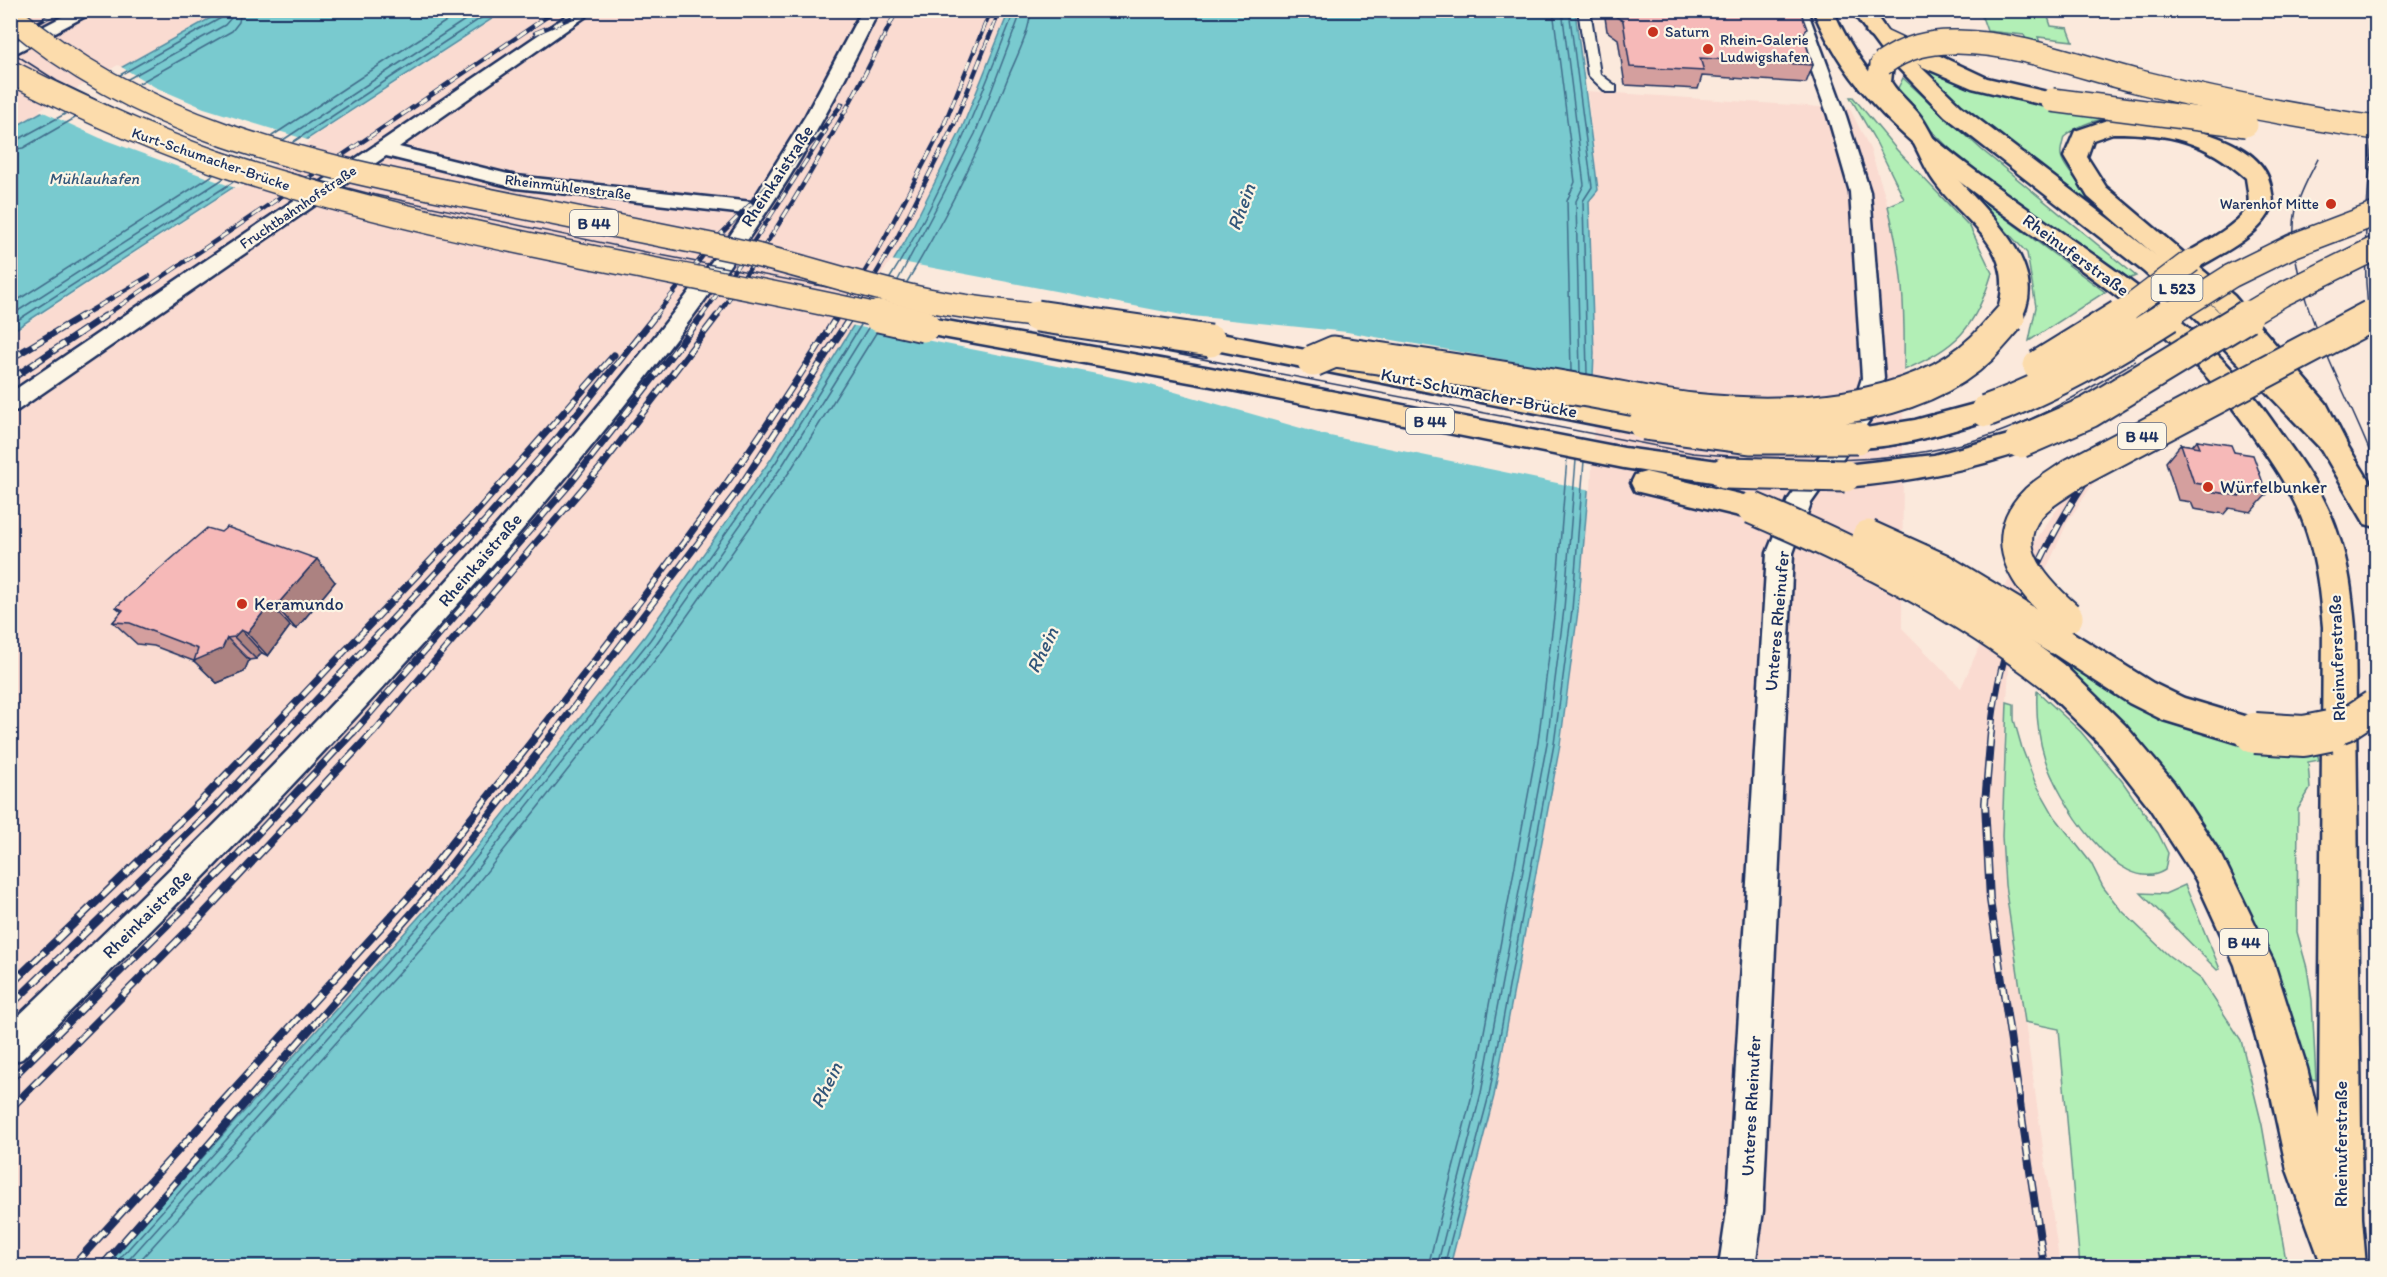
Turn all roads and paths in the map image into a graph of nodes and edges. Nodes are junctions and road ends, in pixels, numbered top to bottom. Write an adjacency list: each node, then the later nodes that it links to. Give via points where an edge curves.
1 (89, 10): 10 (street)
2 (587, 10): 16 (street, Fruchtbahnhofstraße)
3 (871, 10): 17 (street, Rheinkaistraße, via 826,97)
4 (1584, 10): 12 (street, via 1594,75)
5 (1798, 10): 32 (street, Unteres Rheinufer, via 1860,192 1873,378 1862,414 1800,500 1780,553 1745,1211)
6 (1823, 10): 15 (main road, Rheinuferstraße / L 523, via 1847,58 1869,87)
7 (1861, 10): 9 (main road, Rheinuferstraße / L 523)
8 (10, 15): 21 (main road, B 44, bridge, via 45,45 106,84 175,118 243,142 396,181 762,255 928,300 1210,341)
9 (1876, 32): 14 (main road, bridge, via 1961,76 2052,100 2242,125); 25 (main road, Rheinuferstraße / L 523, via 1953,111 2152,265 2206,314)
10 (10, 51)
11 (10, 72): 22 (main road, Kurt-Schumacher-Brücke / B 44, bridge, via 142,137 339,201 1011,343)
12 (1611, 89)
13 (2376, 128): 15 (main road, bridge, via 2209,98 2026,54 1963,42 1936,42 1912,46 1882,64 1880,82)
14 (2376, 135)
15 (1928, 146): 21 (main road, bridge, via 1943,177 1999,240 2013,268 2015,294 2009,318 1980,352 1930,381 1890,398 1847,407 1789,412 1694,409 1334,352); 31 (main road, Rheinuferstraße / L 523, via 2166,322 2206,359 2285,459 2324,534 2339,627)
16 (382, 149): 17 (street, Rheinmühlenstraße, via 516,182); 23 (street, Fruchtbahnhofstraße)
17 (756, 209): 30 (street, Rheinkaistraße, via 697,295 590,432 450,596 241,819)
18 (2376, 214): 24 (main road, B 44, bridge, via 2292,246 2231,276 2105,356)
19 (2376, 248): 22 (main road, B 44, bridge, via 2281,295 2129,389 2054,429 1943,465 1885,474 1752,476 1698,470)
20 (2376, 313): 28 (main road, B 44, bridge, via 2074,472 2034,501 2020,522 2018,554 2025,574)
21 (1313, 361): 24 (main road, Kurt-Schumacher-Brücke / B 44, bridge, via 1731,438 1814,440 1915,430)
22 (1215, 378): 26 (main road, via 1263,400 1302,412 1707,495)
23 (10, 404)
24 (1986, 411): 25 (main road, bridge, via 2010,381 2069,350 2151,294 2253,218 2261,206 2262,190 2256,174 2243,161 2200,139 2152,126 2114,124 2083,133 2076,140 2073,156 2083,177 2097,192 2225,302 2316,410)
25 (2334, 447): 27 (main road, Rheinuferstraße / L 523)
26 (1752, 508): 28 (main road, bridge, via 1822,520 1918,556); 31 (main road, B 44, bridge, via 1871,560 1933,592 1995,631 2054,676 2113,735 2160,793 2210,868 2254,963 2286,1068 2309,1170)
27 (2376, 516)
28 (2061, 628): 29 (main road, bridge, via 2141,693 2175,710 2255,733 2286,737 2321,735 2350,724)
29 (2375, 704)
30 (10, 1047)
31 (2342, 1262)
32 (1737, 1266)

